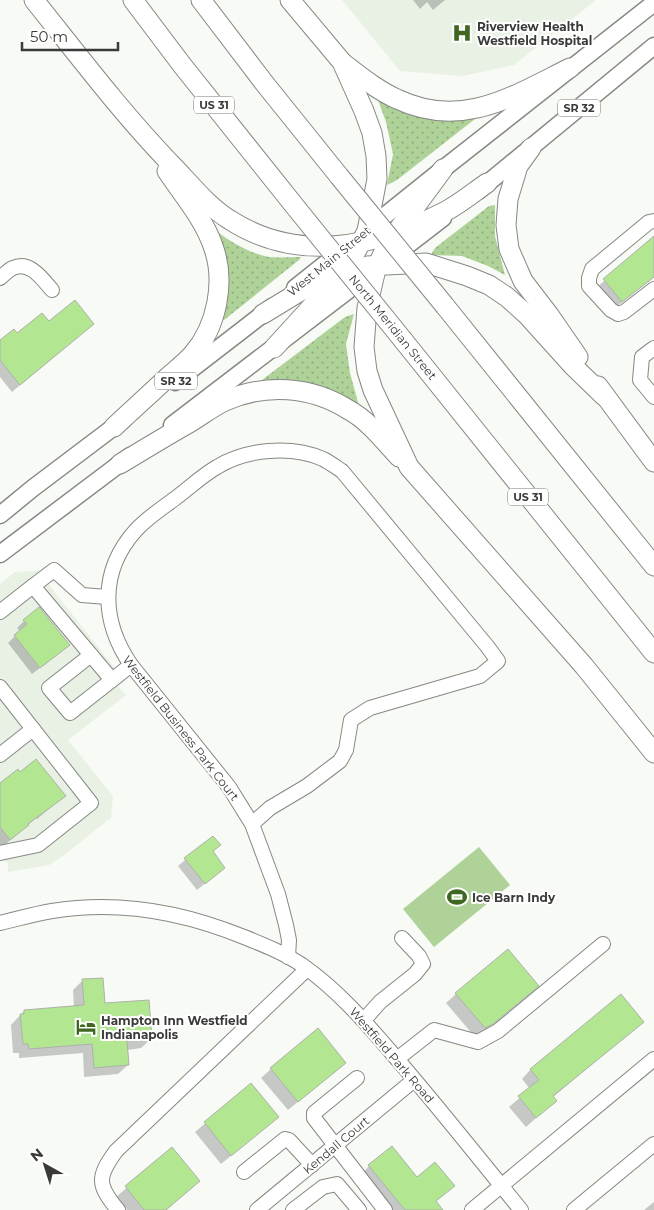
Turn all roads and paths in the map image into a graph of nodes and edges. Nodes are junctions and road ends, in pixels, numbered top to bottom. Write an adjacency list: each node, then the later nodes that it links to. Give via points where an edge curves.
1 (34, 0): 9 (highway)
2 (133, 0): 36 (highway, North Meridian Street / US 31, bridge)
3 (201, 0): 32 (highway, bridge, via 265,84)
4 (290, 0): 7 (highway)
5 (654, 3): 8 (main road, West Main Street / SR 32)
6 (654, 46): 10 (main road, SR 32)
7 (342, 62): 8 (highway, via 397,99 430,109 463,111 500,102); 15 (highway, via 372,133 376,156 376,189)
8 (570, 68): 11 (main road, West Main Street / SR 32)
9 (141, 132): 15 (highway, via 205,199 232,221 271,239 300,246); 26 (highway, via 208,234 216,258 219,293 205,336 193,354)
10 (531, 148): 12 (main road, SR 32); 24 (highway, via 518,166 508,199 506,225 509,249 522,281 550,315)
11 (442, 169): 14 (highway); 15 (main road, West Main Street / SR 32)
12 (488, 183): 14 (highway, via 448,210); 16 (main road, SR 32)
13 (654, 221): 19 (street, via 592,269 589,286 618,314)
14 (395, 234): 15 (highway); 16 (highway, via 387,244)
15 (359, 239): 17 (highway); 21 (main road, West Main Street / SR 32)
16 (378, 267): 17 (highway); 22 (main road, SR 32); 24 (highway, via 426,263 489,285 527,315); 29 (highway, via 365,324 365,358 373,390)
17 (345, 270): 21 (highway, via 304,289); 22 (highway)
18 (0, 278): 20 (street, via 13,268 22,267 33,270)
19 (654, 289)
20 (52, 290)
21 (263, 314): 26 (main road, West Main Street / SR 32)
22 (274, 348): 28 (main road, SR 32)
23 (654, 348): 25 (street, via 642,357 640,380)
24 (604, 396): 27 (highway)
25 (654, 397)
26 (114, 427): 30 (main road, West Main Street / SR 32)
27 (654, 462)
28 (120, 464): 29 (highway, via 226,401 268,389 307,392 350,410); 31 (main road, SR 32)
29 (409, 466): 43 (highway, via 584,666)
30 (3, 508)
31 (0, 554)
32 (654, 566)
33 (33, 586): 34 (street, via 54,570 82,595); 35 (street); 37 (street)
34 (107, 597): 38 (street, Westfield Business Park Court, via 112,627 121,651); 44 (street, Westfield Business Park Court, via 112,570 121,550 136,530 217,467 239,456 263,450 303,454 322,459 342,471 498,661 480,676 370,708 358,715 351,720 346,750 340,761 270,808)
35 (0, 612)
36 (654, 653)
37 (91, 655): 39 (street); 39 (street, via 49,688 70,713)
38 (131, 665): 39 (street); 44 (street, Westfield Business Park Court, via 229,788)
39 (112, 680)
40 (0, 688): 41 (street)
41 (33, 729): 42 (street); 45 (street, via 91,803 38,845)
42 (1, 751)
43 (654, 753)
44 (252, 824): 49 (street, Westfield Business Park Court, via 278,894 289,940)
45 (0, 852)
46 (0, 923): 49 (street, Westfield Park Road, via 53,911 115,907 142,909 167,912 220,927)
47 (402, 938): 51 (street, via 423,964)
48 (603, 944): 52 (street, via 498,1030 478,1042 434,1030)
49 (288, 957): 50 (street, Westfield Park Road)
50 (307, 969): 51 (street, Westfield Park Road); 63 (street, via 116,1151 104,1167 101,1180 108,1198)
51 (364, 1020): 52 (street, Westfield Park Road)
52 (397, 1059): 55 (street, Westfield Park Road)
53 (654, 1059): 61 (street)
54 (357, 1078): 57 (street, via 314,1113 314,1118)
55 (414, 1080): 57 (street, Kendall Court); 61 (street, Westfield Park Road)
56 (654, 1144): 62 (street)
57 (335, 1146): 58 (street, Kendall Court); 67 (street)
58 (310, 1167): 59 (street, via 289,1140 285,1140); 60 (street); 64 (street, Kendall Court)
59 (244, 1172)
60 (323, 1186): 65 (street); 66 (street, via 337,1184)
61 (501, 1186): 68 (street); 69 (street, Westfield Park Road)
62 (577, 1209)
63 (118, 1210)
64 (257, 1210)
65 (293, 1210)
66 (359, 1210)
67 (385, 1210)
68 (472, 1210)
69 (521, 1210)

